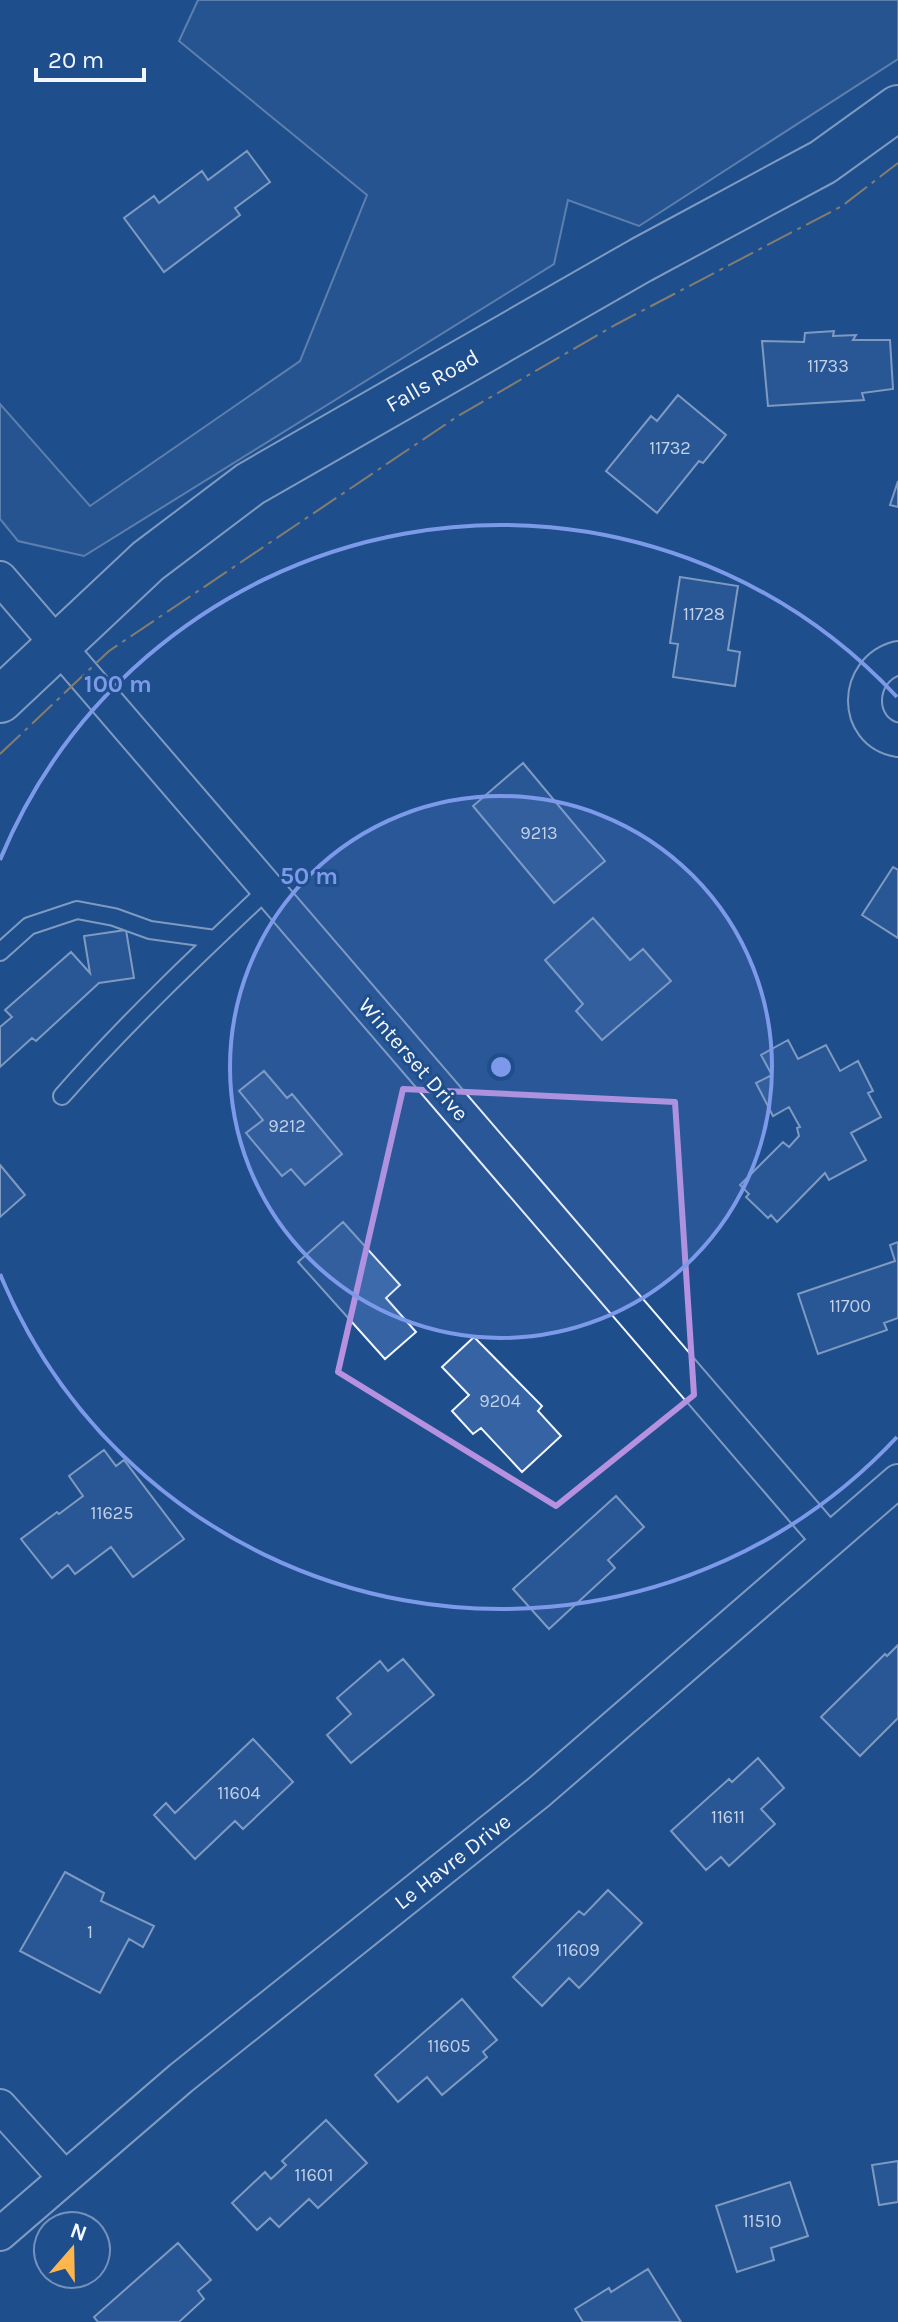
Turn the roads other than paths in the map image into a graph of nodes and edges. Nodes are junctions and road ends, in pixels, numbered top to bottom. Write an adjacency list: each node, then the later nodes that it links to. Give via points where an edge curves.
1 (898, 108): 3 (main road, Falls Road, via 823,162 250,484 148,561)
2 (0, 578): 3 (street, Winterset Drive)
3 (56, 645): 5 (main road, Falls Road); 7 (street, Winterset Drive)
4 (898, 658): 6 (street, via 876,669 864,700 877,729)
5 (0, 700)
6 (898, 740)
7 (268, 889): 8 (lane); 12 (street, Winterset Drive)
8 (215, 939): 9 (lane, via 150,930 77,910 29,926); 10 (lane)
9 (0, 952)
10 (62, 1096)
11 (898, 1481): 12 (street, Le Havre Drive)
12 (828, 1540): 14 (street, Le Havre Drive, via 539,1792 181,2078)
13 (0, 2106): 14 (street)
14 (65, 2178): 15 (street, Le Havre Drive)
15 (0, 2234)

